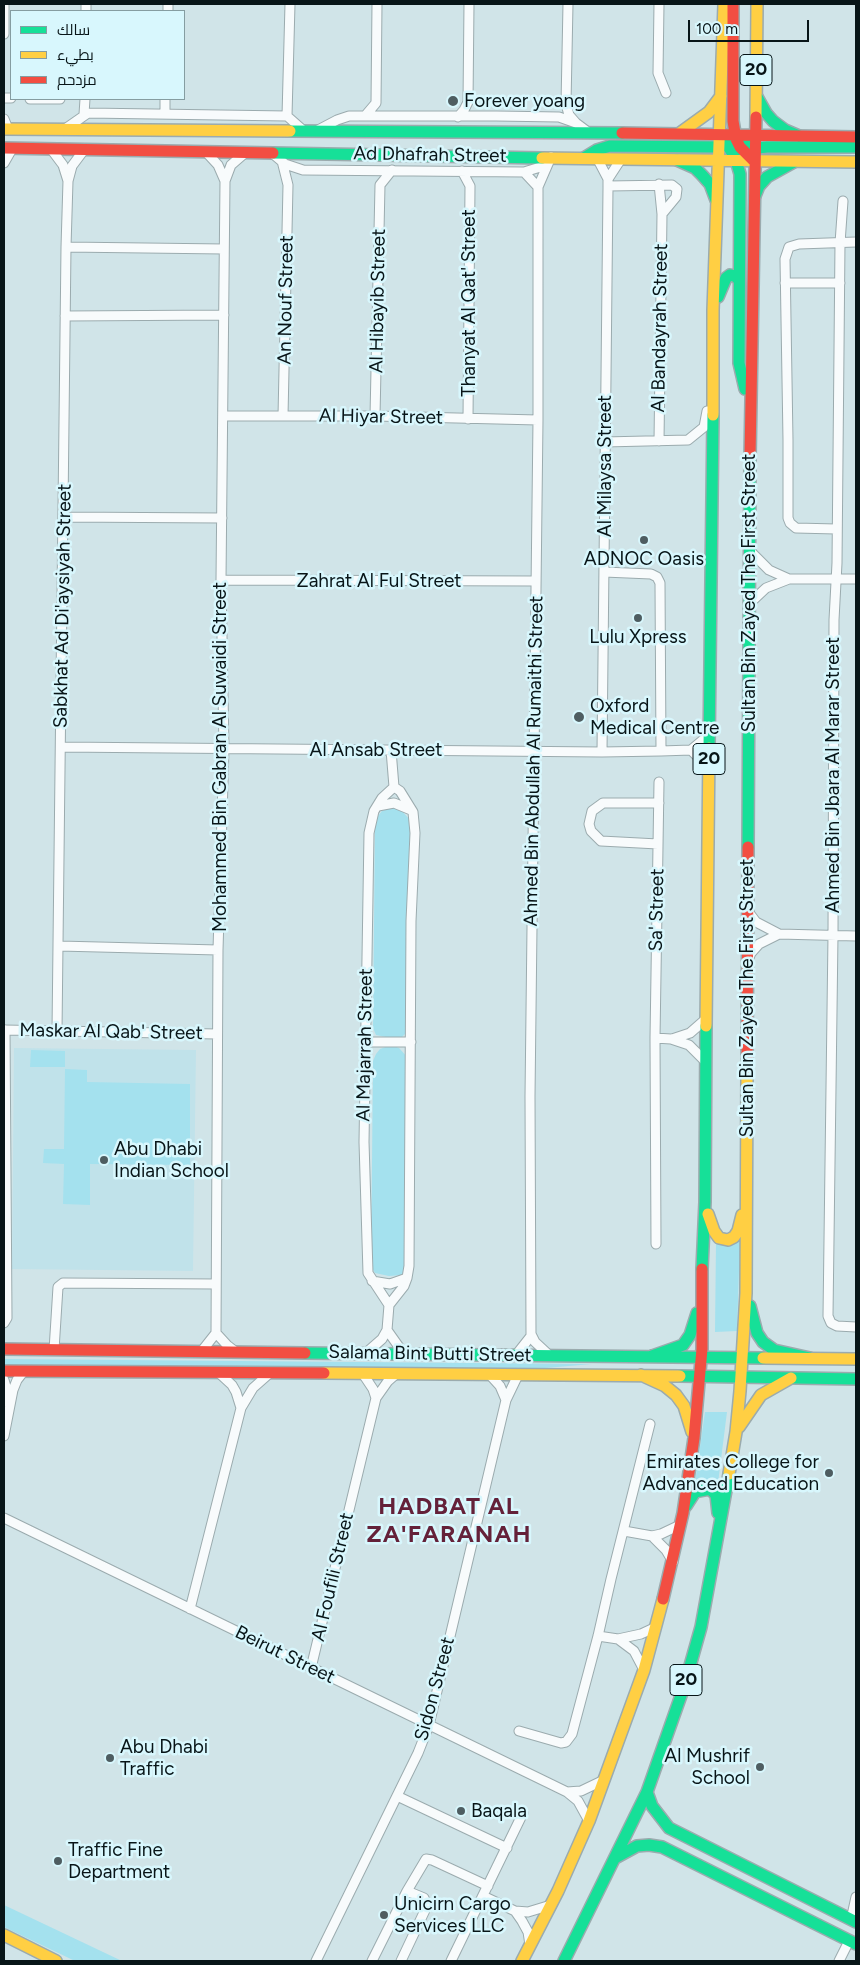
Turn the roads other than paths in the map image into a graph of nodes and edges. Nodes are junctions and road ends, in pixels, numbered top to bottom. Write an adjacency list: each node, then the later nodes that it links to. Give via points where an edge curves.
1 (4, 4): 10 (street)
2 (290, 4): 21 (street)
3 (377, 4): 17 (street)
4 (469, 4): 16 (street)
5 (568, 4): 18 (street)
6 (659, 4): 11 (street, via 658,73)
7 (724, 4): 12 (main road, Sultan Bin Zayed The First Street / 20)
8 (757, 8): 9 (main road, via 746,19 737,17); 13 (main road, Sultan Bin Zayed The First Street / 20)
9 (734, 9): 40 (main road)
10 (4, 34)
11 (666, 93)
12 (721, 95): 33 (main road, via 709,112); 34 (main road, Sultan Bin Zayed The First Street / 20)
13 (756, 95): 35 (main road, Sultan Bin Zayed The First Street / 20); 36 (main road, via 773,121)
14 (85, 100): 19 (street)
15 (165, 100): 20 (street)
16 (468, 102): 23 (street); 25 (street)
17 (376, 103): 22 (street); 24 (street)
18 (566, 104): 26 (street, via 558,113); 27 (street)
19 (84, 114): 20 (street); 29 (street)
20 (165, 114): 21 (street)
21 (287, 116): 30 (street)
22 (365, 116): 24 (street, Ad Dhafrah Street); 31 (street, Ad Dhafrah Street, via 342,118)
23 (479, 116): 25 (street, Ad Dhafrah Street); 26 (street, Ad Dhafrah Street)
24 (387, 117): 25 (street, Ad Dhafrah Street)
25 (458, 117)
26 (548, 117): 27 (street, Ad Dhafrah Street)
27 (576, 123): 32 (street, Ad Dhafrah Street)
28 (5, 125): 29 (main road, Ad Dhafrah Street)
29 (66, 129): 30 (main road, Ad Dhafrah Street)
30 (304, 131): 31 (main road, Ad Dhafrah Street)
31 (317, 131): 32 (main road, Ad Dhafrah Street)
32 (590, 133): 33 (main road, Ad Dhafrah Street)
33 (680, 133): 34 (main road, Ad Dhafrah Street)
34 (720, 134): 40 (main road, Sultan Bin Zayed The First Street / 20)
35 (755, 136): 36 (main road); 40 (main road); 41 (main road, Sultan Bin Zayed The First Street / 20)
36 (799, 136): 37 (main road)
37 (856, 137)
38 (856, 147): 41 (main road)
39 (8, 148): 42 (main road, Ad Dhafrah Street); 54 (street)
40 (733, 148): 41 (main road); 47 (main road, via 610,146); 51 (main road, Sultan Bin Zayed The First Street / 20); 51 (main road, Ad Dhafrah Street); 55 (main road); 80 (main road, via 740,174)
41 (755, 148): 55 (main road, Sultan Bin Zayed The First Street / 20)
42 (51, 149): 43 (main road, Ad Dhafrah Street); 65 (street, Sabkhat Ad Di'aysiyah Street, via 63,165)
43 (84, 150): 44 (main road, Ad Dhafrah Street); 65 (street, Sabkhat Ad Di'aysiyah Street, via 72,166)
44 (206, 152): 45 (main road, Ad Dhafrah Street); 64 (street, via 218,165)
45 (246, 152): 46 (main road, Ad Dhafrah Street); 64 (street, Mohammed Bin Gabran Al Suwaidi Street, via 231,165)
46 (272, 153): 52 (street); 53 (main road, Ad Dhafrah Street)
47 (584, 158): 48 (main road, Ad Dhafrah Street); 53 (main road, Ad Dhafrah Street)
48 (597, 158): 49 (main road, Ad Dhafrah Street); 66 (street, Al Milaysa Street)
49 (621, 159): 50 (main road, Ad Dhafrah Street); 66 (street)
50 (677, 160): 51 (main road, Ad Dhafrah Street); 74 (main road, via 694,168 710,184)
51 (719, 160): 74 (main road, Sultan Bin Zayed The First Street / 20)
52 (282, 161): 58 (street); 68 (street, An Nouf Street)
53 (549, 161): 63 (street); 71 (street, Ahmed Bin Abdullah Al Rumaithi Street)
54 (4, 162)
55 (755, 162): 56 (main road); 72 (main road, Sultan Bin Zayed The First Street / 20)
56 (794, 162): 57 (main road); 72 (main road, via 767,177)
57 (856, 162)
58 (303, 170): 59 (street); 68 (street)
59 (366, 170): 60 (street); 69 (street)
60 (392, 170): 61 (street); 69 (street)
61 (462, 171): 62 (street); 70 (street, Thanyat Al Qat' Street)
62 (484, 171): 63 (street); 70 (street, Thanyat Al Qat' Street)
63 (524, 172): 71 (street)
64 (225, 181): 79 (street, Mohammed Bin Gabran Al Suwaidi Street)
65 (68, 182): 78 (street, Sabkhat Ad Di'aysiyah Street)
66 (608, 183): 67 (street); 94 (street, Al Milaysa Street)
67 (659, 184): 75 (street, Al Bandayrah Street); 75 (street, via 675,186 677,193)
68 (288, 185): 89 (street, An Nouf Street)
69 (380, 185): 90 (street, Al Hibayib Street)
70 (470, 186): 91 (street, Thanyat Al Qat' Street)
71 (538, 187): 92 (street, Ahmed Bin Abdullah Al Rumaithi Street)
72 (755, 197): 87 (main road, Sultan Bin Zayed The First Street / 20)
73 (843, 201): 76 (street, Ahmed Bin Jbara Al Marar Street)
74 (718, 207): 83 (main road, Sultan Bin Zayed The First Street / 20)
75 (662, 214): 93 (street, Al Bandayrah Street)
76 (840, 242): 77 (street); 81 (street, via 800,244 789,248 784,259); 82 (street, Ahmed Bin Jbara Al Marar Street)
77 (856, 242)
78 (66, 247): 79 (street); 85 (street, Sabkhat Ad Di'aysiyah Street)
79 (224, 249): 84 (street, Mohammed Bin Gabran Al Suwaidi Street)
80 (739, 280): 83 (main road, via 730,275 726,278); 87 (main road, via 739,363)
81 (785, 283): 82 (street); 97 (street, via 788,518 796,528)
82 (840, 283): 97 (street, Ahmed Bin Jbara Al Marar Street)
83 (714, 310): 86 (main road, Sultan Bin Zayed The First Street / 20)
84 (224, 315): 85 (street); 88 (street, Mohammed Bin Gabran Al Suwaidi Street)
85 (65, 316): 95 (street, Sabkhat Ad Di'aysiyah Street)
86 (713, 356): 93 (street, via 704,427 688,440); 106 (main road, Sultan Bin Zayed The First Street / 20)
87 (750, 412): 98 (main road, Sultan Bin Zayed The First Street / 20)
88 (223, 416): 89 (street, Al Hiyar Street); 96 (street, Mohammed Bin Gabran Al Suwaidi Street)
89 (283, 416): 90 (street, Al Hiyar Street)
90 (375, 416): 91 (street, Al Hiyar Street)
91 (468, 419): 92 (street, Al Hiyar Street)
92 (538, 420): 104 (street, Ahmed Bin Abdullah Al Rumaithi Street)
93 (658, 441): 94 (street)
94 (604, 442): 99 (street, Al Milaysa Street)
95 (63, 517): 96 (street); 107 (street, Sabkhat Ad Di'aysiyah Street)
96 (222, 518): 103 (street, Mohammed Bin Gabran Al Suwaidi Street)
97 (836, 529): 100 (street, Ahmed Bin Jbara Al Marar Street)
98 (751, 551): 101 (street, via 766,568); 105 (main road, Sultan Bin Zayed The First Street / 20)
99 (604, 572): 112 (street, via 651,574 660,584); 113 (street, Al Milaysa Street)
100 (836, 578): 101 (street); 102 (street); 123 (street, Ahmed Bin Jbara Al Marar Street)
101 (789, 579): 105 (street, via 766,588)
102 (856, 579)
103 (221, 580): 104 (street, Zahrat Al Ful Street); 108 (street, Mohammed Bin Gabran Al Suwaidi Street)
104 (536, 581): 111 (street, Ahmed Bin Abdullah Al Rumaithi Street)
105 (750, 603): 121 (main road, Sultan Bin Zayed The First Street / 20)
106 (709, 735): 110 (street); 114 (main road, Sultan Bin Zayed The First Street / 20)
107 (61, 746): 108 (street, Al Ansab Street); 125 (street, Sabkhat Ad Di'aysiyah Street)
108 (224, 749): 109 (street, Al Ansab Street); 126 (street, Mohammed Bin Gabran Al Suwaidi Street)
109 (391, 750): 111 (street, Al Ansab Street); 116 (street)
110 (691, 750): 112 (street, Al Ansab Street); 114 (street)
111 (534, 751): 113 (street, Al Ansab Street); 150 (street, Ahmed Bin Abdullah Al Rumaithi Street)
112 (661, 751): 113 (street, Al Ansab Street)
113 (602, 752)
114 (709, 768): 128 (main road, Sultan Bin Zayed The First Street / 20)
115 (660, 782): 117 (street, Sa' Street)
116 (394, 786): 118 (street, Al Majarrah Street); 119 (street)
117 (659, 803): 120 (street, Sa' Street); 120 (street, via 603,802 592,811 589,824 595,837 601,841)
118 (378, 806): 119 (street, via 399,804); 134 (street, Al Majarrah Street, via 372,817 370,833)
119 (413, 812): 135 (street)
120 (658, 844): 132 (street, Sa' Street)
121 (747, 910): 122 (street, via 756,922); 127 (main road, Sultan Bin Zayed The First Street / 20)
122 (779, 934): 123 (street); 127 (street, via 759,944)
123 (833, 935): 124 (street); 147 (street, Ahmed Bin Jbara Al Marar Street, via 828,1316 837,1326)
124 (856, 936)
125 (59, 946): 126 (street); 130 (street, Sabkhat Ad Di'aysiyah Street)
126 (218, 950): 131 (street, Mohammed Bin Gabran Al Suwaidi Street)
127 (746, 964): 137 (main road, Sultan Bin Zayed The First Street / 20)
128 (706, 1019): 133 (street, via 690,1033); 136 (main road, Sultan Bin Zayed The First Street / 20)
129 (5, 1030): 130 (street, Maskar Al Qab' Street); 146 (street, via 7,1318)
130 (57, 1031): 131 (street, Maskar Al Qab' Street)
131 (217, 1034): 142 (street, Mohammed Bin Gabran Al Suwaidi Street)
132 (655, 1038): 133 (street); 139 (street, Sa' Street)
133 (671, 1039): 136 (street, via 689,1045)
134 (365, 1042): 135 (street); 141 (street, Al Majarrah Street, via 363,1165 366,1252)
135 (411, 1042): 140 (street)
136 (705, 1061): 138 (main road, Sultan Bin Zayed The First Street / 20)
137 (747, 1182): 138 (main road, via 738,1231 728,1240 719,1238 714,1231); 143 (main road, Sultan Bin Zayed The First Street / 20)
138 (705, 1202): 144 (main road, Sultan Bin Zayed The First Street / 20)
139 (656, 1244)
140 (407, 1278): 141 (street, via 390,1284); 145 (street)
141 (372, 1281): 145 (street, Al Majarrah Street)
142 (216, 1284): 149 (street, Mohammed Bin Gabran Al Suwaidi Street); 152 (street, via 63,1283 58,1287)
143 (746, 1293): 160 (main road, Sultan Bin Zayed The First Street / 20); 162 (main road, via 757,1333 763,1342 774,1350)
144 (701, 1300): 159 (main road, via 690,1335 683,1345); 161 (main road, Sultan Bin Zayed The First Street / 20)
145 (389, 1305): 148 (street)
146 (4, 1323)
147 (856, 1327)
148 (387, 1330): 155 (street); 156 (street)
149 (216, 1333): 153 (street); 154 (street)
150 (531, 1336): 157 (street); 158 (street)
151 (4, 1349): 152 (main road, Salama Bint Butti Street)
152 (54, 1350): 153 (main road, Salama Bint Butti Street)
153 (200, 1352): 154 (main road, Salama Bint Butti Street)
154 (236, 1352): 155 (main road, Salama Bint Butti Street)
155 (366, 1353): 156 (main road, Salama Bint Butti Street)
156 (404, 1354): 157 (main road, Salama Bint Butti Street)
157 (516, 1355): 158 (main road, Salama Bint Butti Street)
158 (549, 1355): 159 (main road, Salama Bint Butti Street)
159 (652, 1356): 161 (main road, Salama Bint Butti Street)
160 (743, 1357): 161 (main road, Salama Bint Butti Street); 162 (main road, Salama Bint Butti Street); 174 (main road, Sultan Bin Zayed The First Street / 20)
161 (702, 1358): 173 (main road, Sultan Bin Zayed The First Street / 20)
162 (810, 1358): 163 (main road, Salama Bint Butti Street)
163 (856, 1359)
164 (4, 1371): 165 (main road, Salama Bint Butti Street)
165 (24, 1371): 166 (main road, Salama Bint Butti Street); 184 (street, via 13,1390)
166 (219, 1373): 167 (main road, Salama Bint Butti Street); 180 (street, via 232,1385)
167 (270, 1373): 168 (main road, Salama Bint Butti Street); 180 (street, via 252,1390)
168 (363, 1374): 169 (main road, Salama Bint Butti Street); 178 (street)
169 (396, 1374): 170 (main road, Salama Bint Butti Street); 178 (street, Al Foufili Street)
170 (490, 1374): 171 (main road, Salama Bint Butti Street); 179 (street)
171 (518, 1375): 172 (main road, Salama Bint Butti Street); 179 (street, Sidon Street)
172 (641, 1375): 173 (main road, Salama Bint Butti Street); 185 (main road, via 676,1395 684,1406)
173 (700, 1376): 174 (main road, Salama Bint Butti Street); 185 (main road, Sultan Bin Zayed The First Street / 20)
174 (741, 1378): 175 (main road, Salama Bint Butti Street); 183 (main road, Sultan Bin Zayed The First Street / 20)
175 (791, 1378): 176 (main road, Salama Bint Butti Street); 183 (main road, via 760,1395)
176 (856, 1379)
177 (4, 1380): 181 (street, via 7,1395)
178 (376, 1398): 196 (street, Al Foufili Street)
179 (506, 1400): 198 (street, Sidon Street)
180 (241, 1408): 192 (street)
181 (4, 1411)
182 (650, 1424): 188 (street)
183 (736, 1432): 190 (main road, Sultan Bin Zayed The First Street / 20)
184 (4, 1436)
185 (694, 1438): 187 (main road, Sultan Bin Zayed The First Street / 20)
186 (4, 1518): 192 (street, Beirut Street)
187 (681, 1519): 189 (street); 190 (main road, via 695,1492 710,1489 716,1495); 191 (main road, Sultan Bin Zayed The First Street / 20)
188 (624, 1531): 189 (street); 194 (street)
189 (652, 1536): 191 (street)
190 (718, 1539): 202 (main road, Sultan Bin Zayed The First Street / 20, via 701,1627 684,1687)
191 (673, 1562): 193 (main road, Sultan Bin Zayed The First Street / 20)
192 (190, 1608): 196 (street, Beirut Street)
193 (656, 1626): 195 (street); 197 (main road, Sultan Bin Zayed The First Street / 20)
194 (598, 1636): 195 (street); 199 (street, via 568,1739 557,1743)
195 (618, 1639): 197 (street, via 634,1651)
196 (311, 1668): 198 (street, Beirut Street)
197 (644, 1670): 200 (main road, Sultan Bin Zayed The First Street / 20)
198 (429, 1725): 201 (street, Beirut Street); 203 (street, Sidon Street)
199 (519, 1731)
200 (604, 1780): 201 (street, via 581,1791); 205 (main road, Sultan Bin Zayed The First Street / 20)
201 (567, 1792): 205 (street, Beirut Street, via 578,1801)
202 (647, 1792): 206 (main road, via 652,1806 669,1828); 208 (main road, Sultan Bin Zayed The First Street / 20)
203 (397, 1796): 207 (street); 221 (street, Sidon Street)
204 (523, 1813): 207 (street)
205 (589, 1821): 214 (main road, Sultan Bin Zayed The First Street / 20)
206 (702, 1845): 209 (main road, via 695,1851); 216 (main road)
207 (507, 1848): 210 (street)
208 (615, 1858): 209 (main road, via 627,1850 648,1845 662,1847); 226 (main road, Sultan Bin Zayed The First Street / 20)
209 (695, 1864): 218 (main road)
210 (488, 1886): 211 (street, via 429,1859 423,1862); 212 (street)
211 (407, 1891): 222 (street); 223 (street, via 424,1898 428,1906)
212 (483, 1896): 215 (street); 224 (street)
213 (856, 1897): 216 (street)
214 (550, 1905): 215 (street, via 528,1912); 219 (main road, Sultan Bin Zayed The First Street / 20)
215 (515, 1911): 219 (street, via 528,1932)
216 (854, 1921)
217 (4, 1935): 220 (main road)
218 (853, 1943): 227 (street)
219 (530, 1946): 225 (main road, Sultan Bin Zayed The First Street / 20)
220 (56, 1961)
221 (316, 1961)
222 (372, 1961)
223 (401, 1961)
224 (452, 1961)
225 (522, 1961)
226 (564, 1961)
227 (839, 1961)

